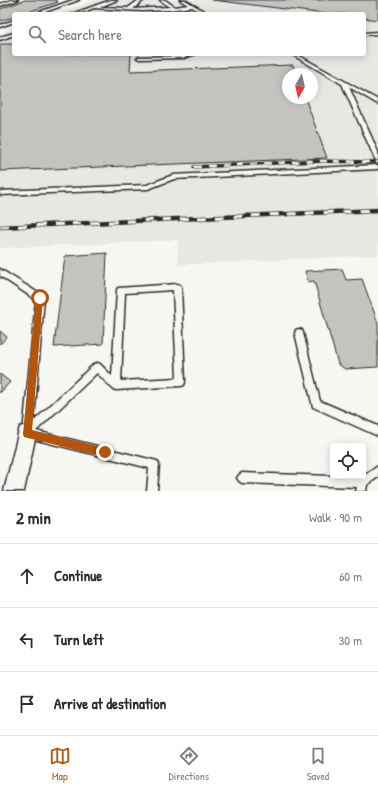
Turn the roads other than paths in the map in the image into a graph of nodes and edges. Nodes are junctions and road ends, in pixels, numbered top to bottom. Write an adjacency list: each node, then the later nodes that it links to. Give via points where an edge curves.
1 (16, 0): 8 (lane)
2 (77, 0): 7 (lane)
3 (115, 0): 10 (lane)
4 (142, 0): 12 (lane)
5 (162, 0): 11 (lane)
6 (182, 0): 9 (lane)
7 (68, 1): 13 (lane)
8 (0, 5)
9 (192, 6): 11 (lane); 15 (lane)
10 (93, 7): 12 (lane); 14 (lane)
11 (174, 8): 12 (lane)
12 (130, 9)
13 (40, 12)
14 (80, 12)
15 (203, 12)
16 (12, 22): 17 (lane)
17 (0, 26)
18 (378, 33): 19 (lane)
19 (366, 34)
20 (12, 35): 21 (lane)
21 (0, 39)
22 (187, 56): 24 (lane)
23 (297, 56): 25 (lane)
24 (139, 58)
25 (344, 83): 26 (lane); 27 (lane)
26 (378, 102)
27 (378, 159)
28 (378, 167): 29 (lane, via 173,177 148,187)
29 (0, 193)
30 (0, 272): 34 (lane, via 40,298)
31 (299, 333): 33 (lane, via 316,404)
32 (116, 386): 32 (lane, via 181,382 177,288 121,290); 34 (lane, via 97,367)
33 (378, 431)
34 (28, 434): 38 (street); 39 (lane, via 154,464)
35 (378, 471): 37 (lane)
36 (242, 478): 37 (lane)
37 (362, 487)
38 (14, 491)
39 (152, 491)

